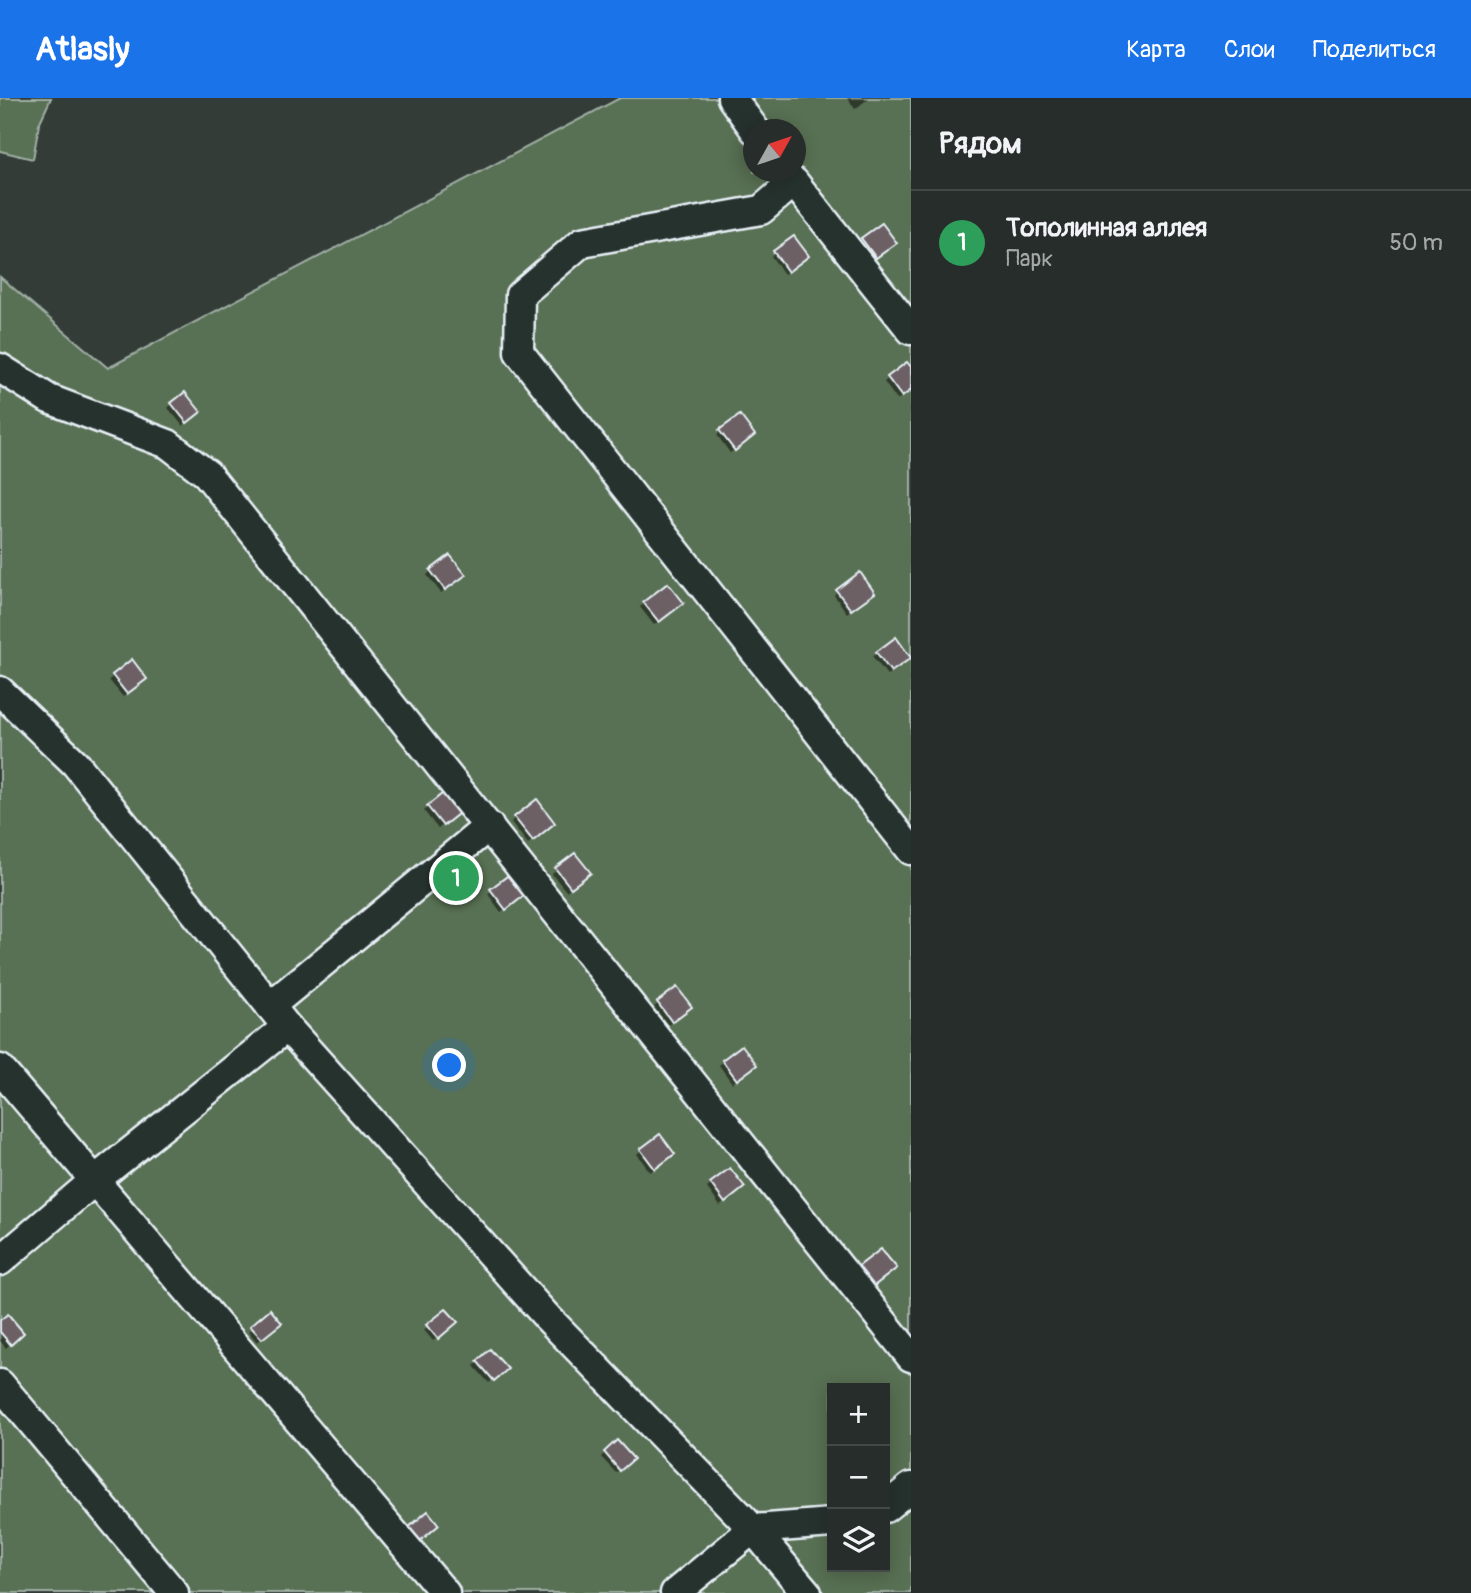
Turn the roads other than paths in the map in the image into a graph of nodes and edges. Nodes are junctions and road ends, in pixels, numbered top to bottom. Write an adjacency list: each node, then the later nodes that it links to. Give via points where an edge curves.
1 (732, 98): 2 (street)
2 (747, 119)
3 (786, 182): 9 (street, via 761,210 582,242 520,295 519,352)
4 (794, 182): 5 (street)
5 (911, 330)
6 (0, 368): 8 (street, via 49,399 168,444 207,474)
7 (0, 691): 10 (street, via 75,763)
8 (489, 826): 10 (street); 14 (street)
9 (911, 850)
10 (278, 1016): 12 (street); 19 (street, via 547,1317)
11 (0, 1069): 12 (street)
12 (94, 1181): 13 (street); 21 (street)
13 (0, 1261)
14 (911, 1357)
15 (0, 1384): 20 (street)
16 (911, 1487): 17 (street)
17 (890, 1503)
18 (827, 1523): 19 (street)
19 (753, 1529): 22 (street); 23 (street)
20 (174, 1593)
21 (445, 1593)
22 (675, 1593)
23 (807, 1593)

